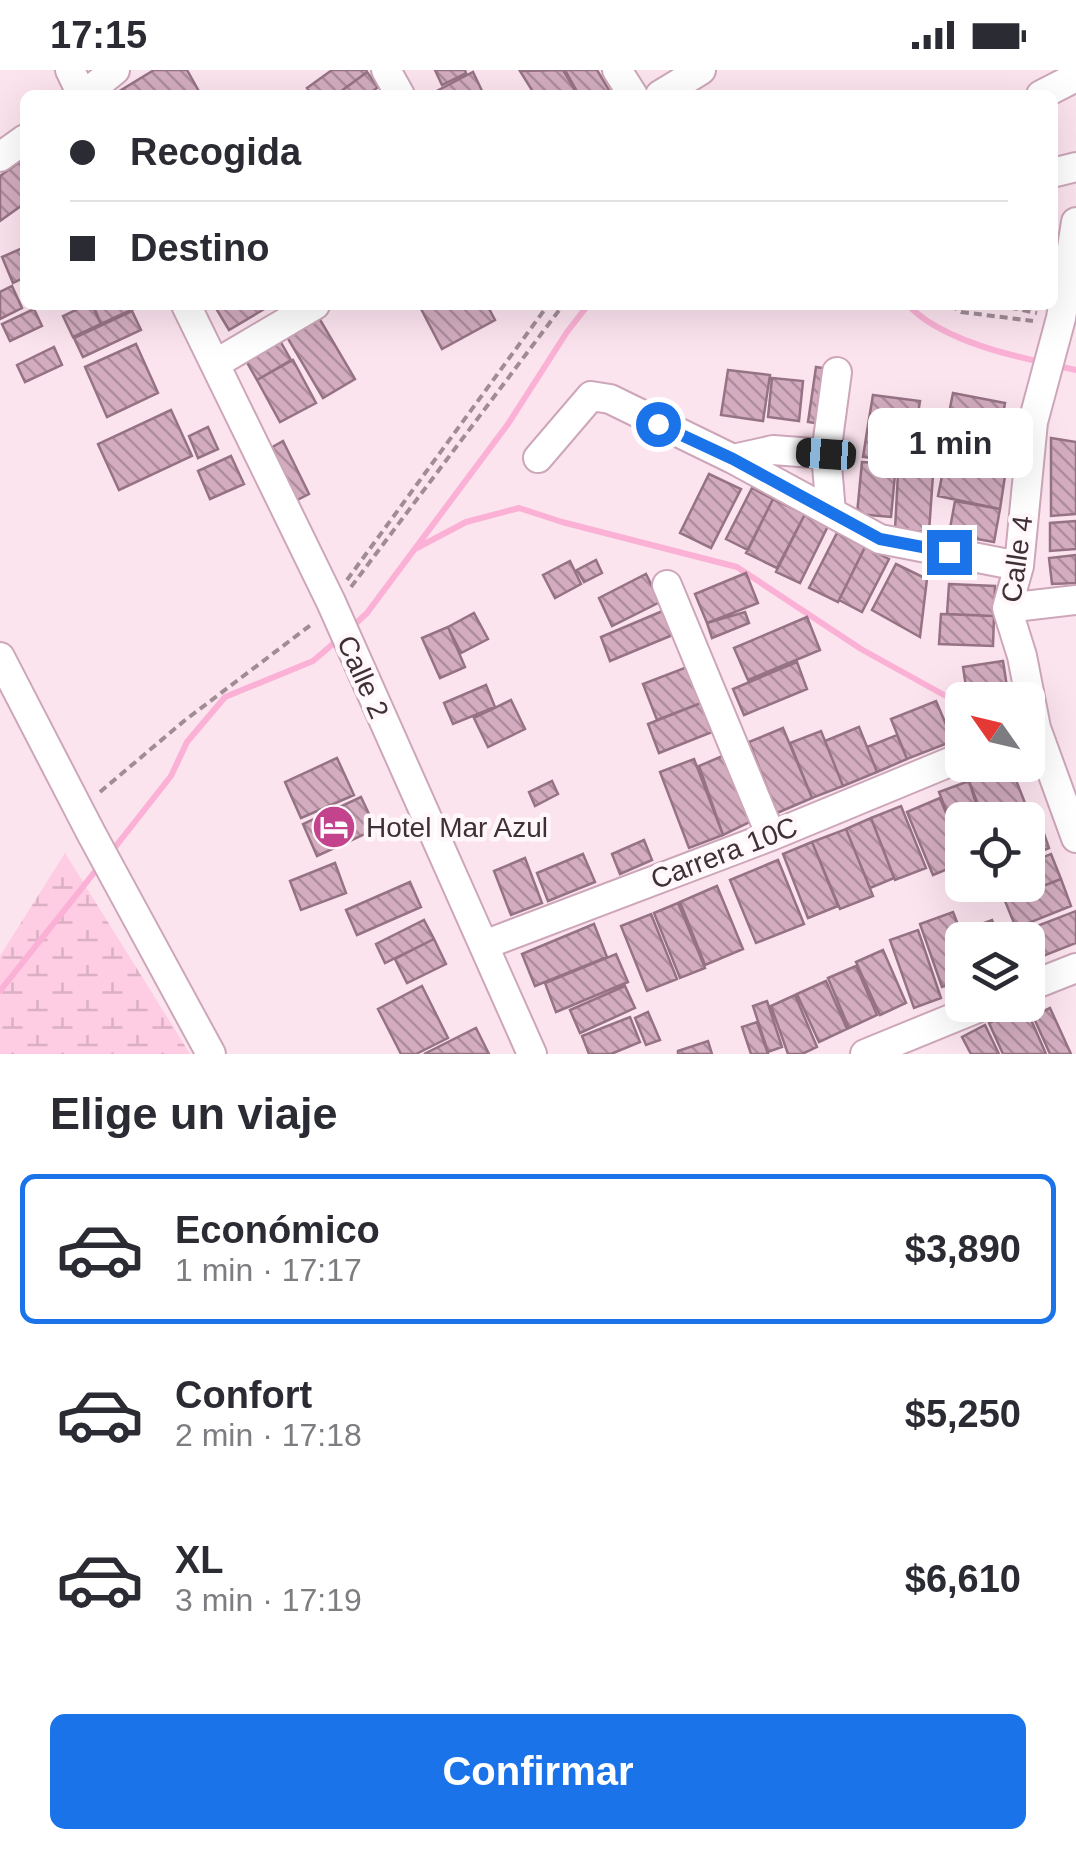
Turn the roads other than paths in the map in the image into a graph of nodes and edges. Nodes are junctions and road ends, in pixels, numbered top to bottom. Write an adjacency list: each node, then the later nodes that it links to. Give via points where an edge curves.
1 (115, 70): 4 (street)
2 (701, 70): 5 (street)
3 (1076, 77): 6 (street)
4 (89, 90)
5 (668, 90)
6 (1051, 90)
7 (20, 142): 8 (street)
8 (0, 157)
9 (1076, 222): 18 (street, Calle 4, via 1033,422)
10 (188, 310): 12 (street, Calle 2)
11 (307, 310): 12 (street)
12 (215, 364): 28 (street, Calle 2)
13 (837, 372): 14 (street)
14 (826, 454): 16 (street, via 773,450); 17 (street)
15 (538, 458): 16 (street, via 591,396)
16 (733, 459): 17 (street)
17 (831, 512): 18 (street, via 880,539)
18 (1018, 566): 21 (street, Calle 4)
19 (667, 586): 27 (street)
20 (1076, 600): 21 (street)
21 (1006, 608): 23 (street, Calle 4)
22 (0, 658): 32 (street)
23 (1026, 682)
24 (1045, 756): 26 (street, Calle 4)
25 (945, 764): 27 (street, Carrera 10C)
26 (1072, 827)
27 (770, 836): 28 (street, Carrera 10C)
28 (484, 944): 33 (street, Calle 2)
29 (1076, 968): 30 (street)
30 (1045, 981)
31 (945, 1021): 34 (street)
32 (211, 1054)
33 (532, 1054)
34 (865, 1054)

